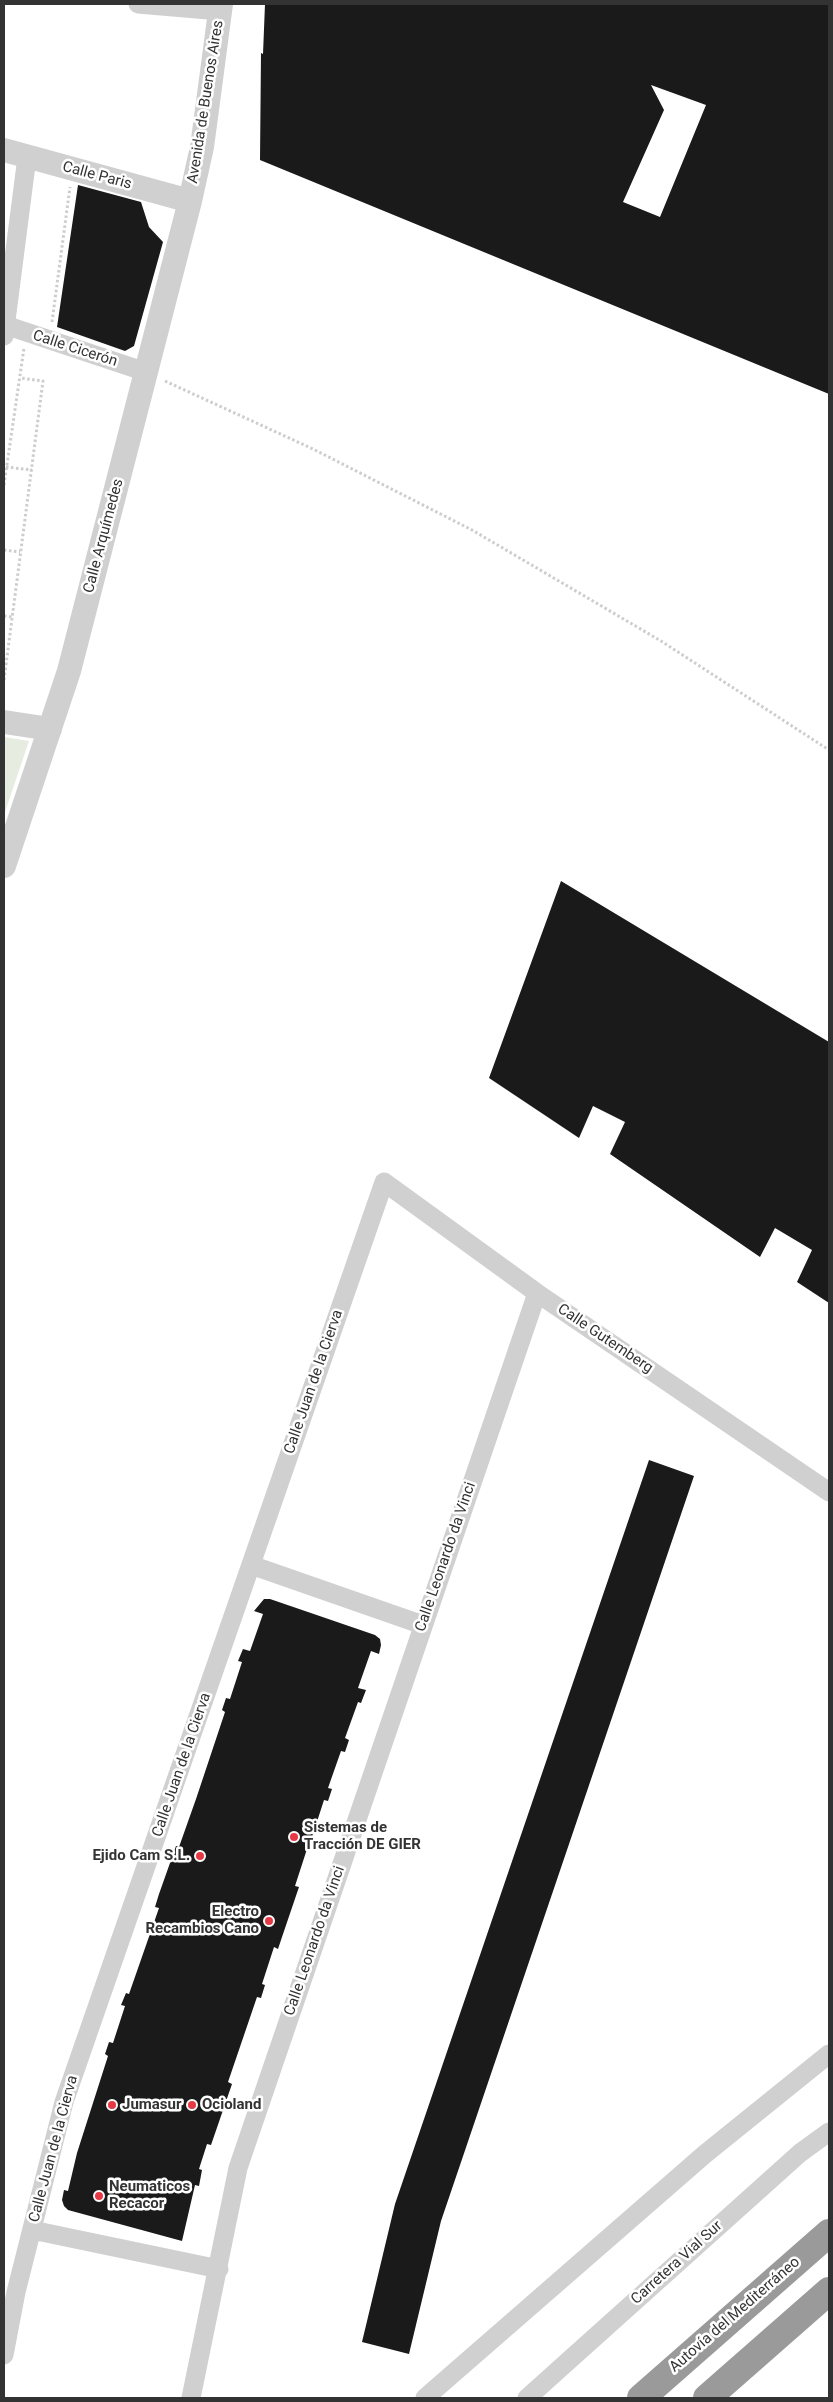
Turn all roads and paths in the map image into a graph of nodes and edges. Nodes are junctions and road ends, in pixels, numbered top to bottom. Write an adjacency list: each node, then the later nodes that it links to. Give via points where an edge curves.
1 (138, 4): 2 (street)
2 (220, 7): 6 (street, Avenida de Buenos Aires, via 202,147)
3 (4, 150): 4 (street, Calle Paris)
4 (27, 157): 5 (street, Calle Paris); 7 (street)
5 (72, 169): 6 (street, Calle Paris); 9 (path)
6 (190, 201): 10 (street, Calle Arquímedes)
7 (4, 331): 8 (street, Calle Cicerón)
8 (26, 333): 9 (street, Calle Cicerón); 11 (path)
9 (49, 340): 10 (street, Calle Cicerón)
10 (146, 372): 21 (street, Calle Arquímedes, via 69,671); 22 (path, via 313,449 472,530 661,641)
11 (20, 378): 12 (path); 13 (path, via 43,381)
12 (6, 467): 13 (path); 14 (path)
13 (32, 470): 16 (path)
14 (4, 485)
15 (4, 550): 16 (path)
16 (21, 552): 18 (path)
17 (4, 616): 18 (path)
18 (12, 617): 19 (path)
19 (4, 680)
20 (4, 722): 21 (street)
21 (50, 728): 23 (street, Calle Arquímedes)
22 (829, 750)
23 (4, 866)
24 (384, 1182): 25 (street, Calle Gutemberg); 27 (street, Calle Juan de la Cierva)
25 (537, 1293): 26 (street, Calle Gutemberg); 28 (street, Calle Leonardo da Vinci)
26 (829, 1492)
27 (251, 1564): 28 (street); 31 (street, Calle Juan de la Cierva, via 64,2102)
28 (423, 1625): 33 (street, Calle Leonardo da Vinci, via 238,2168)
29 (829, 2054): 37 (street, via 705,2154)
30 (829, 2132): 38 (street, Carretera Vial Sur, via 800,2153)
31 (32, 2230): 33 (street); 35 (street, Calle Juan de la Cierva)
32 (829, 2233): 39 (highway, Autovía del Mediterráneo)
33 (219, 2269): 36 (street, Calle Leonardo da Vinci)
34 (829, 2291): 40 (highway)
35 (4, 2355)
36 (191, 2398)
37 (426, 2398)
38 (527, 2398)
39 (640, 2398)
40 (707, 2398)

